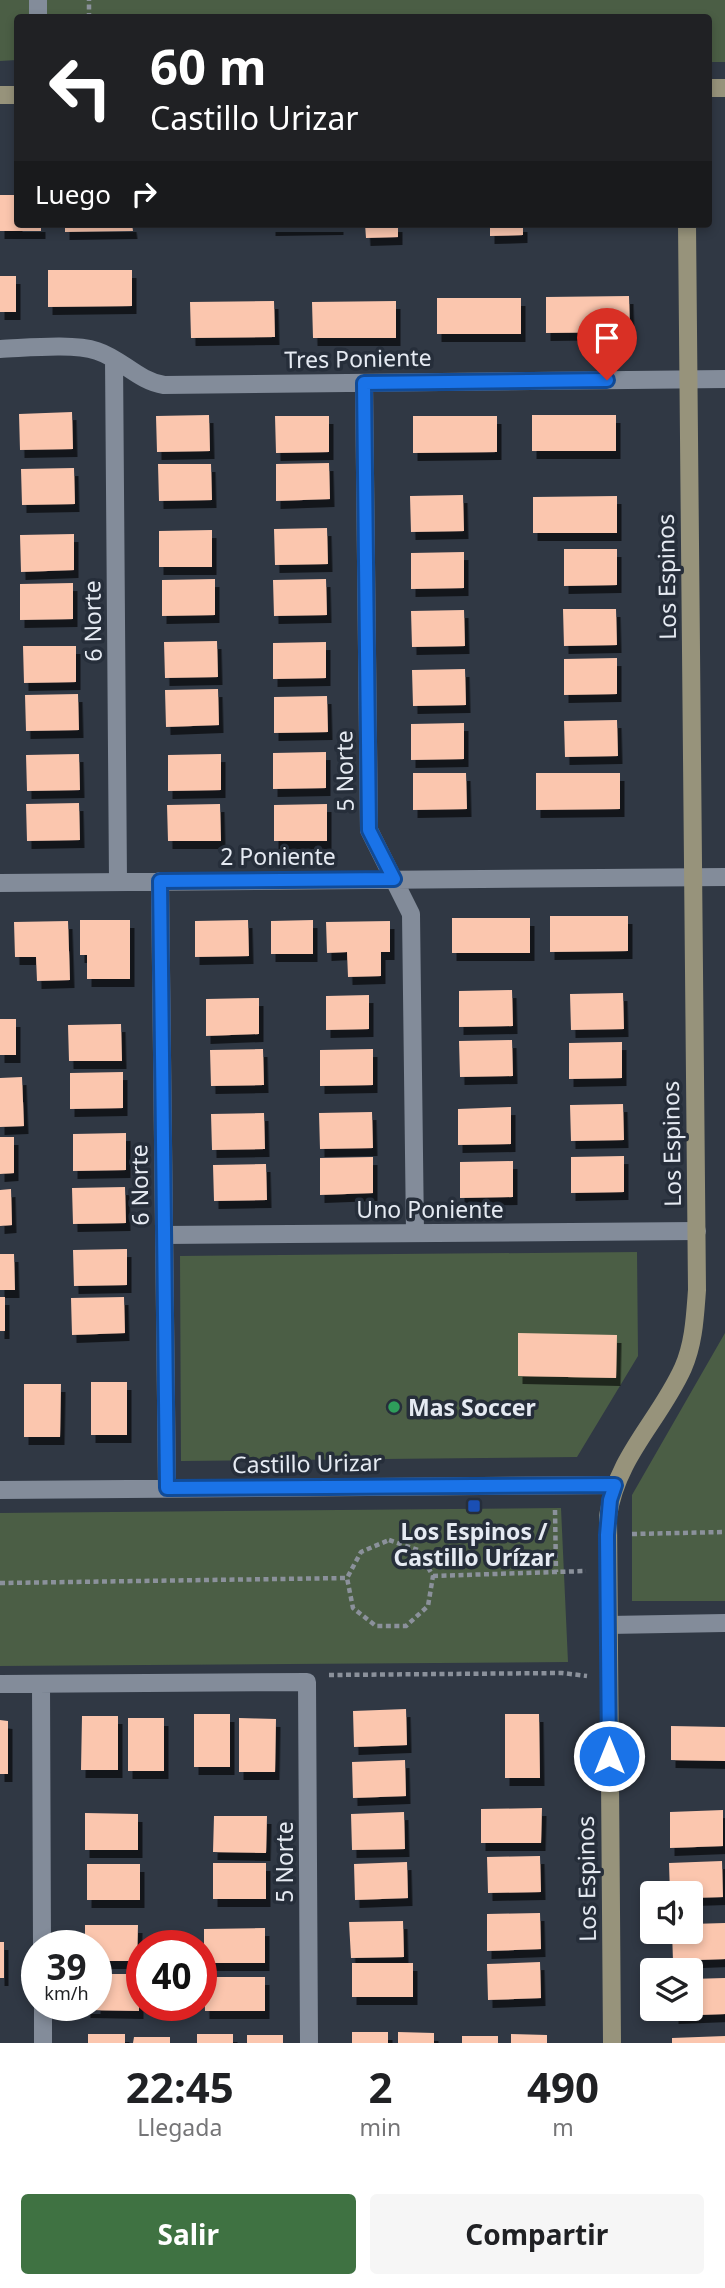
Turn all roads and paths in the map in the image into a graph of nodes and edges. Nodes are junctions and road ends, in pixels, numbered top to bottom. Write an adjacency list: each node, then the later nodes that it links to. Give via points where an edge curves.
1 (687, 228): 5 (street, Los Espinos)
2 (0, 349): 3 (street, Tres Poniente, via 79,348)
3 (114, 359): 6 (street, Tres Poniente, via 148,381 164,385); 10 (street, 6 Norte)
4 (725, 379): 5 (street, Tres Poniente)
5 (688, 380): 6 (street, Tres Poniente); 7 (street, Los Espinos)
6 (364, 383): 9 (street, 5 Norte, via 369,830)
7 (693, 877): 8 (street, 2 Poniente); 9 (street, 2 Poniente); 13 (street, Los Espinos)
8 (725, 877)
9 (394, 879): 11 (street, 2 Poniente); 14 (street, 5 Norte, via 411,914)
10 (118, 881): 11 (street, 2 Poniente); 12 (street, 2 Poniente)
11 (160, 881): 15 (street, 6 Norte)
12 (0, 883)
13 (697, 1231): 14 (street, Uno Poniente); 17 (street, Los Espinos, via 692,1342 678,1379 625,1461)
14 (415, 1233): 15 (street, Uno Poniente)
15 (164, 1235): 18 (street, 6 Norte)
16 (554, 1485): 17 (street, Castillo Urizar); 18 (street, Castillo Urizar); 23 (path)
17 (615, 1485): 21 (street, Los Espinos)
18 (167, 1488): 19 (street, Castillo Urizar)
19 (0, 1490)
20 (725, 1532): 21 (path)
21 (607, 1535): 22 (street, Los Espinos)
22 (608, 1570): 23 (path); 28 (street, Los Espinos)
23 (556, 1572): 24 (path)
24 (433, 1576): 25 (path, via 418,1550 389,1540 362,1552); 25 (path, via 428,1606 406,1626 376,1626 360,1614 353,1608)
25 (347, 1578): 26 (path)
26 (0, 1583)
27 (725, 1623): 28 (street)
28 (608, 1625): 29 (street, Los Espinos)
29 (608, 1678): 30 (path, via 562,1673 325,1675); 37 (street, Los Espinos)
30 (307, 1682): 32 (street); 36 (street, 5 Norte)
31 (0, 1684): 32 (street)
32 (41, 1684): 33 (street)
33 (43, 1930)
34 (43, 2021): 35 (street)
35 (43, 2043)
36 (309, 2043)
37 (612, 2043)

